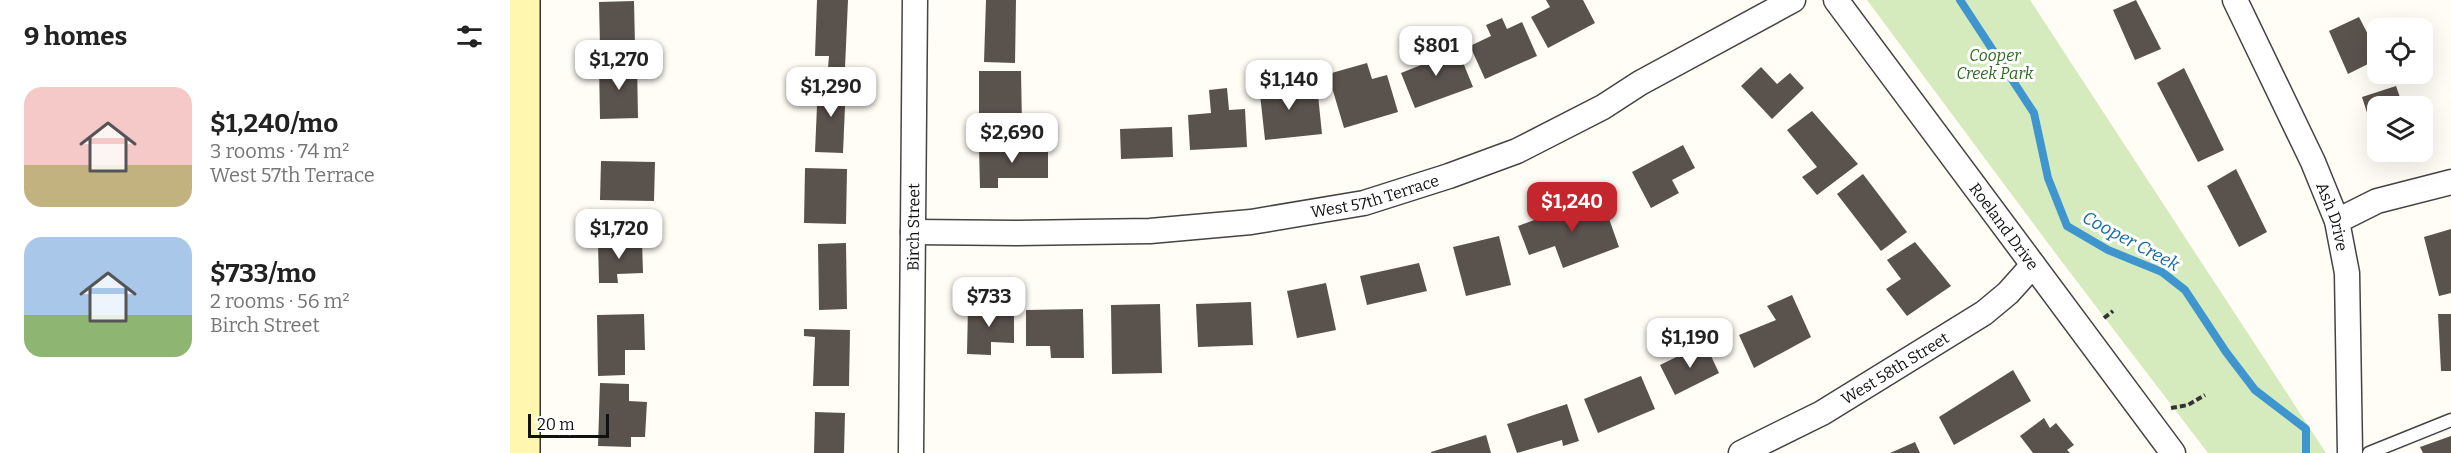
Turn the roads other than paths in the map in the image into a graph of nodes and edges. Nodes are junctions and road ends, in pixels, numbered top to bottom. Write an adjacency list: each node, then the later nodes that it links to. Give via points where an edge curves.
1 (523, 0): 12 (street)
2 (915, 0): 8 (street, Birch Street)
3 (1793, 0): 8 (street, West 57th Terrace, via 1517,151 1364,203 1251,222 1150,231)
4 (1836, 0): 9 (street, Roeland Drive)
5 (2235, 0): 7 (street, Ash Drive)
6 (2451, 182): 7 (street, via 2378,201)
7 (2337, 221): 16 (street, Ash Drive, via 2347,273)
8 (913, 232): 13 (street, Birch Street)
9 (2033, 266): 14 (street, West 58th Street, via 1984,313 1822,413); 15 (street, Roeland Drive)
10 (2451, 420): 11 (lane)
11 (2398, 448): 17 (lane)
12 (523, 453)
13 (911, 453)
14 (1742, 453)
15 (2173, 453)
16 (2350, 453)
17 (2369, 453)

